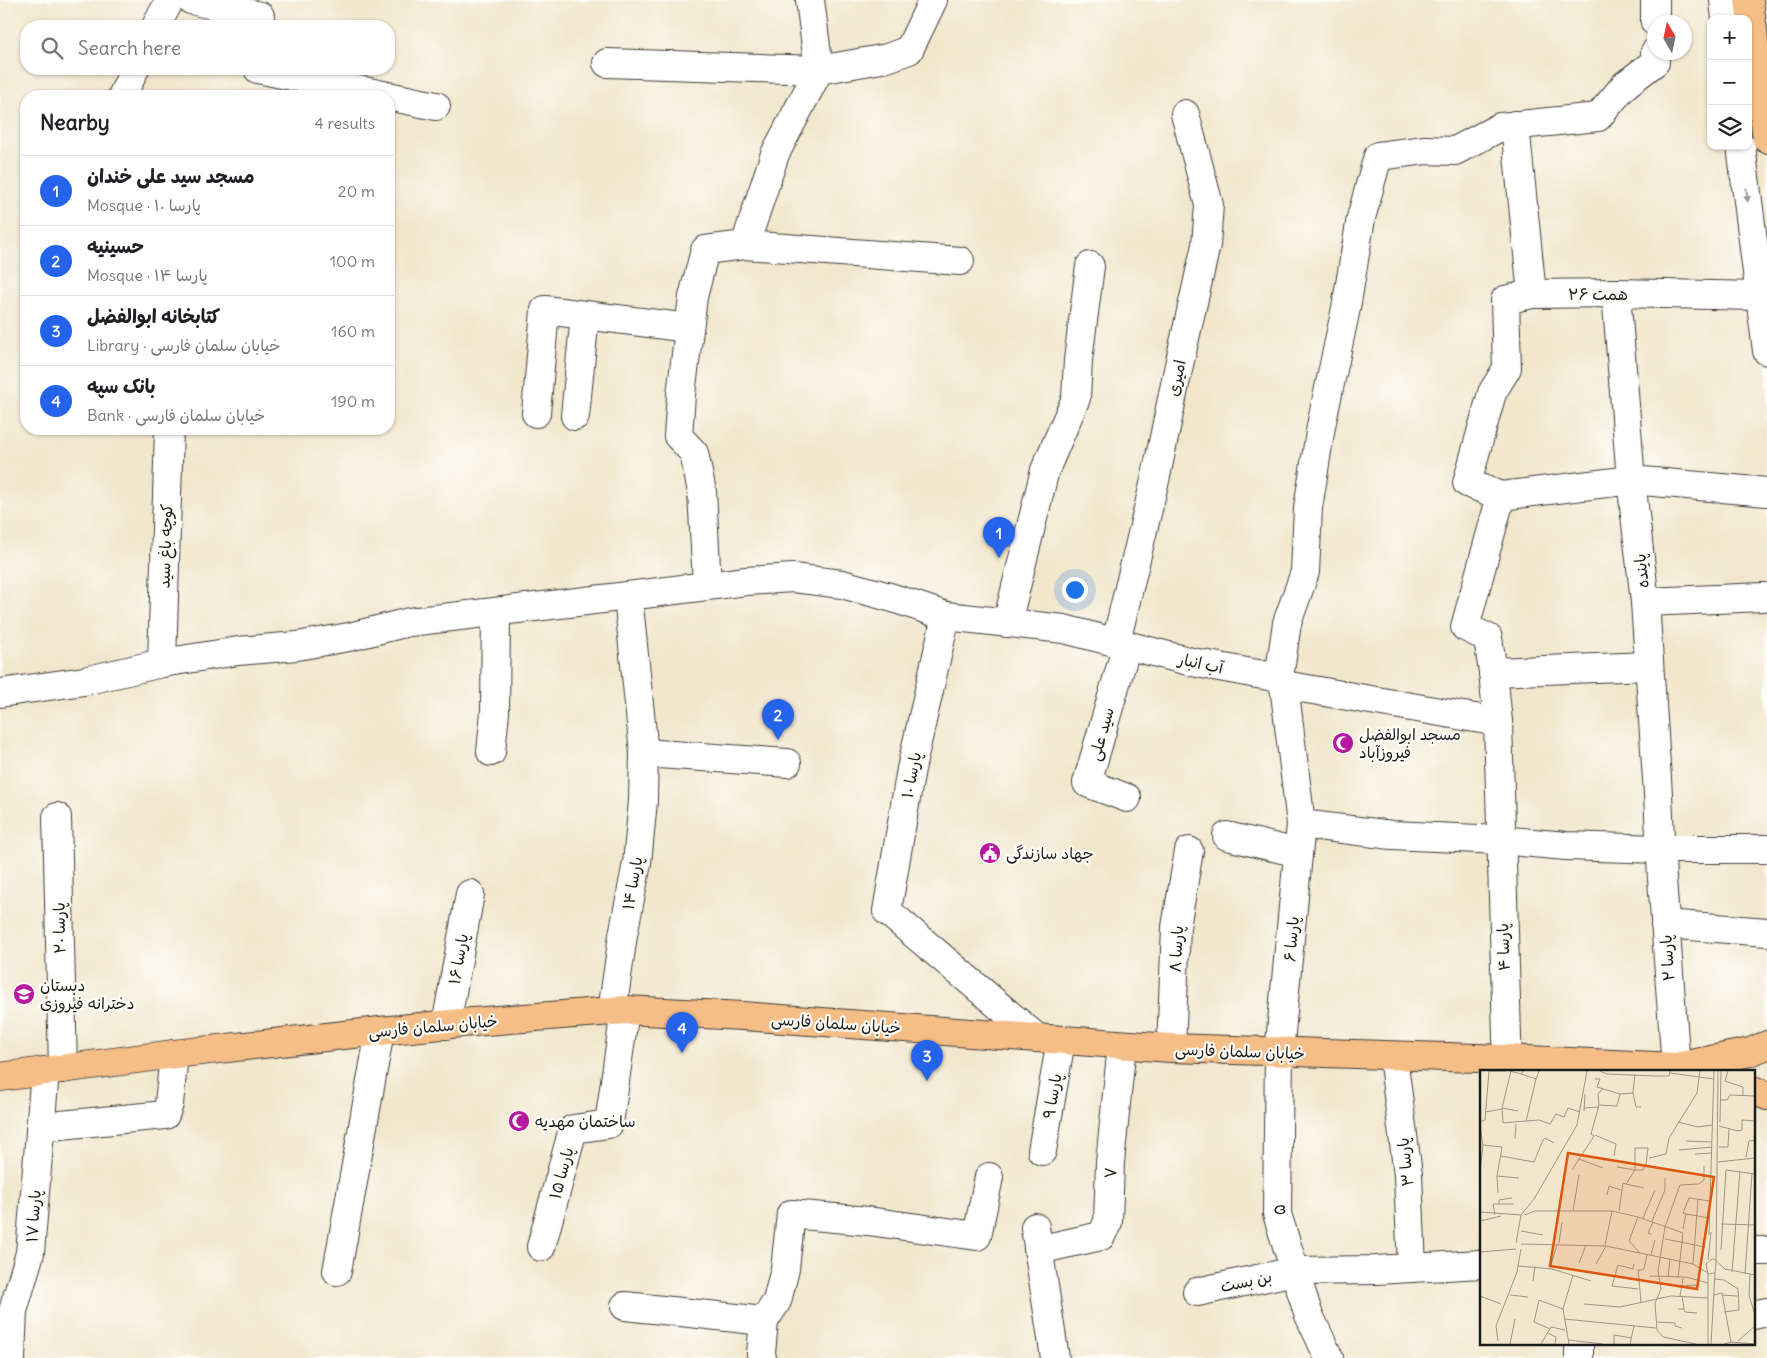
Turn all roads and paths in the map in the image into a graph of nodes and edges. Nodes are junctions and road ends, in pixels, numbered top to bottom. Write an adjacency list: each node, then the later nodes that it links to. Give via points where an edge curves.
1 (170, 0): 11 (street)
2 (191, 0): 10 (street)
3 (810, 0): 14 (street)
4 (933, 0): 14 (street, via 909,50 886,58)
5 (1655, 0): 8 (street)
6 (1724, 0): 9 (street)
7 (1749, 0): 23 (main road)
8 (1655, 15)
9 (1726, 15)
10 (260, 16)
11 (159, 20)
12 (1652, 60): 22 (street, via 1598,117)
13 (607, 63): 14 (street)
14 (820, 70): 25 (street, via 775,154)
15 (132, 75): 17 (street)
16 (287, 75): 18 (street)
17 (125, 90)
18 (359, 90)
19 (395, 97): 20 (street)
20 (436, 106)
21 (1185, 114): 47 (street, امیری, via 1209,205 1206,245)
22 (1515, 126): 29 (street); 51 (street, پارسا ۶, via 1500,127 1455,151 1426,150 1378,156 1361,218 1321,426 1308,508 1305,572 1287,623)
23 (1767, 139)
24 (1742, 150): 30 (street, one-way to 30)
25 (745, 245): 26 (street); 32 (street, via 704,250)
26 (960, 261)
27 (1090, 266): 46 (street, via 1076,398 1045,470)
28 (1616, 293): 29 (street, همت ۲۶); 30 (street, همت ۲۶); 37 (street, پاینده)
29 (1532, 294): 39 (street, همت ۲۶, via 1505,300 1506,368 1492,393 1467,483)
30 (1760, 296): 33 (street)
31 (585, 315): 32 (street); 34 (street, via 545,310); 35 (street)
32 (689, 328): 40 (street, via 678,436 694,453 702,492)
33 (1767, 351)
34 (536, 413)
35 (575, 416)
36 (169, 435): 48 (street, کوچه باغ سید)
37 (1631, 480): 38 (street); 39 (street); 43 (street, پاینده)
38 (1767, 492)
39 (1500, 496): 50 (street, پارسا ۴, via 1465,627 1488,638)
40 (707, 585): 41 (street); 45 (street, via 793,578 842,584)
41 (628, 596): 44 (street); 55 (street, پارسا ۱۴)
42 (1764, 598): 43 (street)
43 (1645, 602): 49 (street, پاینده)
44 (496, 613): 48 (street, via 409,622 297,646); 54 (street, via 495,712)
45 (946, 616): 46 (street); 72 (street, پارسا ۱۰, via 911,768 887,911)
46 (1007, 623): 47 (street, via 1064,629)
47 (1121, 644): 51 (street, آب انبار); 57 (street, سید علی, via 1087,783)
48 (162, 663): 52 (street, via 84,681)
49 (1649, 666): 50 (street); 62 (street, پاینده)
50 (1493, 672): 53 (street, پارسا ۴)
51 (1282, 682): 53 (street, آب انبار); 59 (street, پارسا ۶)
52 (0, 693)
53 (1498, 722): 61 (street, پارسا ۴)
54 (491, 752)
55 (644, 753): 56 (street); 69 (street, پارسا ۱۴, via 637,863 623,935)
56 (787, 763)
57 (1127, 798)
58 (57, 817): 80 (street, پارسا ۲۰)
59 (1301, 824): 61 (street, via 1392,835); 65 (street, پارسا ۶)
60 (1227, 836): 65 (street)
61 (1500, 838): 62 (street, via 1566,846); 79 (street, پارسا ۴)
62 (1660, 849): 63 (street); 67 (street, پارسا ۲)
63 (1767, 849)
64 (1189, 851): 75 (street, پارسا ۸, via 1176,926)
65 (1298, 853): 76 (street, پارسا ۶)
66 (470, 894): 70 (street, پارسا ۱۶)
67 (1665, 924): 68 (street); 81 (street, پارسا ۲)
68 (1767, 932)
69 (619, 1011): 70 (main road, خیابان سلمان فارسی); 72 (main road, خیابان سلمان فارسی, via 743,1016); 88 (street, پارسا ۱۵, via 609,1124 574,1129)
70 (446, 1025): 71 (main road, خیابان سلمان فارسی)
71 (380, 1031): 77 (main road, خیابان سلمان فارسی); 94 (street)
72 (1049, 1039): 74 (main road, خیابان سلمان فارسی); 86 (street, پارسا ۹)
73 (1767, 1044): 81 (main road, خیابان سلمان فارسی)
74 (1122, 1045): 75 (main road, خیابان سلمان فارسی); 102 (street, ۷, via 1110,1162 1108,1222 1101,1236 1036,1238)
75 (1171, 1048): 76 (main road, خیابان سلمان فارسی)
76 (1279, 1053): 78 (main road, خیابان سلمان فارسی); 93 (street, ۵, via 1277,1214)
77 (174, 1054): 80 (main road, خیابان سلمان فارسی); 85 (street, via 169,1104 164,1115)
78 (1393, 1056): 79 (main road, خیابان سلمان فارسی); 92 (street, پارسا ۳, via 1408,1175)
79 (1507, 1065): 81 (main road, خیابان سلمان فارسی)
80 (54, 1070): 82 (main road, خیابان سلمان فارسی); 85 (street, پارسا ۱۷)
81 (1686, 1070)
82 (0, 1077)
83 (1754, 1090): 84 (main road)
84 (1767, 1096)
85 (40, 1127): 100 (street, پارسا ۱۷, via 30,1253 13,1311)
86 (1042, 1151)
87 (989, 1177): 99 (street, via 977,1236 868,1220 791,1214 785,1269 777,1301)
88 (541, 1247)
89 (1754, 1251): 90 (street)
90 (1767, 1251)
91 (1480, 1264): 92 (street, بن بست)
92 (1412, 1268): 93 (street, بن بست)
93 (1295, 1270): 95 (street, بن بست); 103 (street, ۵, via 1308,1313)
94 (337, 1271)
95 (1197, 1292)
96 (625, 1306): 99 (street)
97 (1767, 1312): 98 (street)
98 (1754, 1315)
99 (764, 1321): 101 (street)
100 (10, 1358)
101 (762, 1358)
102 (1055, 1358)
103 (1329, 1358)

